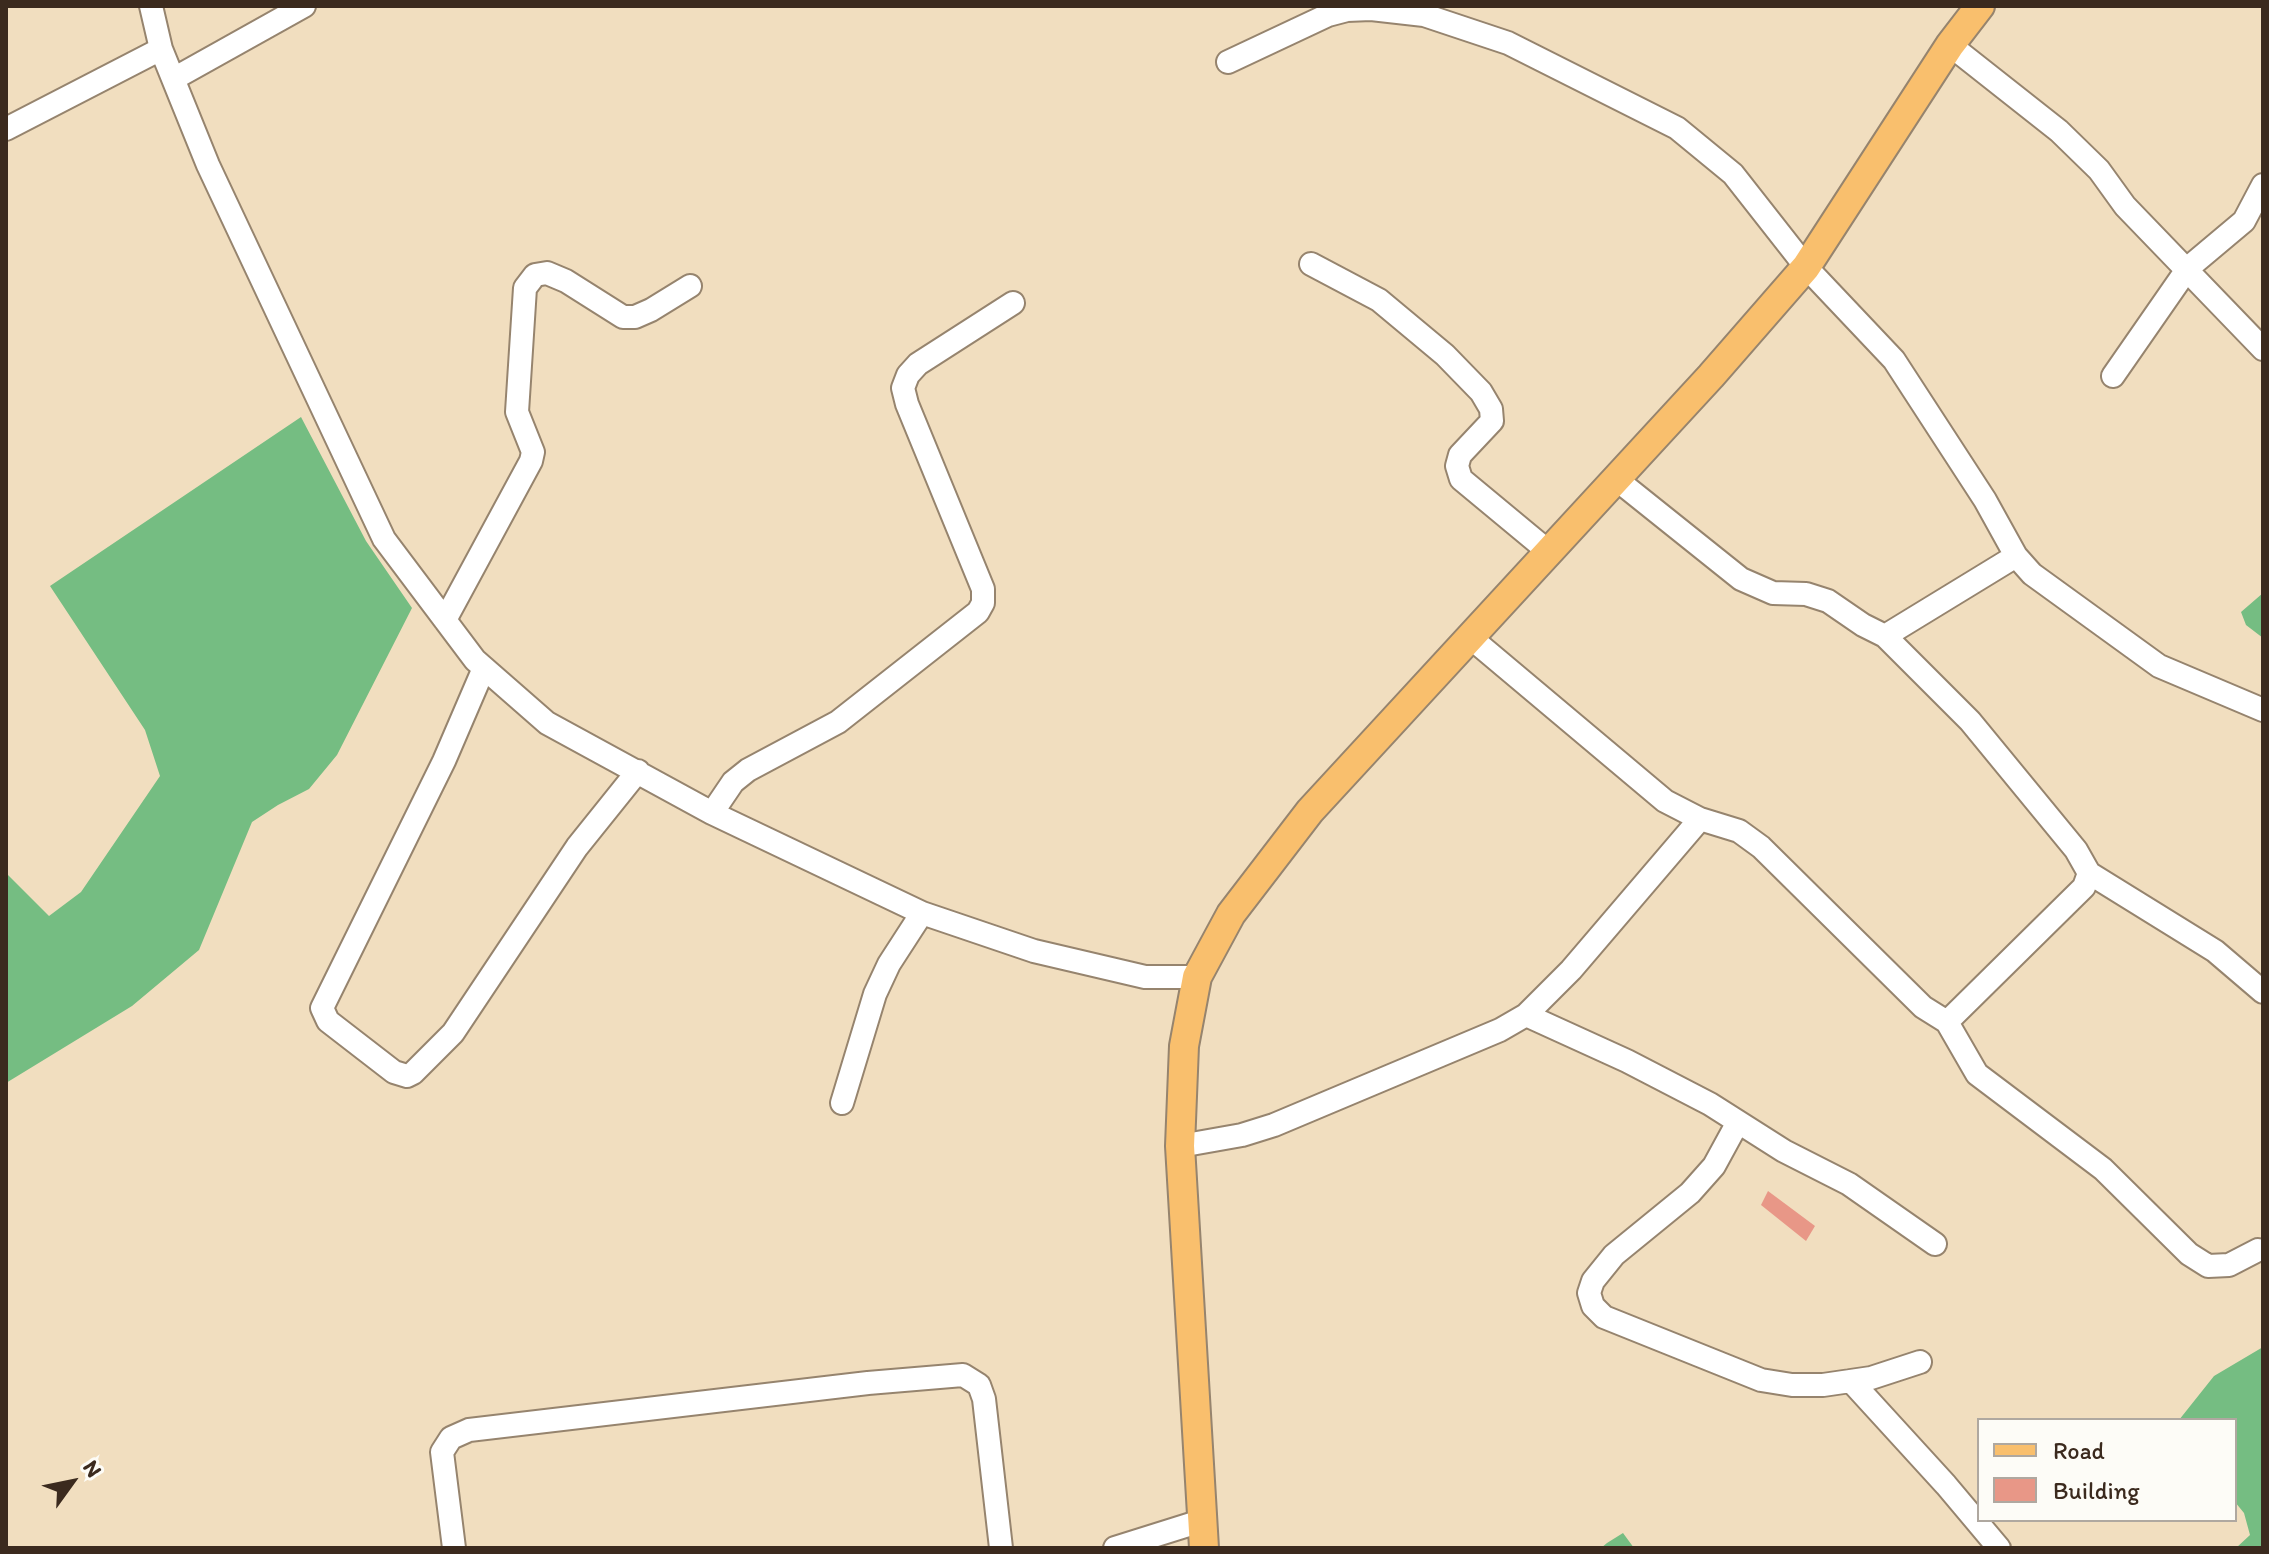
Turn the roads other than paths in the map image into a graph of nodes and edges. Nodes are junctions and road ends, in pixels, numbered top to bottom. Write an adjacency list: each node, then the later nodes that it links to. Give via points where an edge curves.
1 (151, 6): 5 (street)
2 (304, 6): 7 (street)
3 (1980, 6): 4 (main road)
4 (1950, 45): 11 (main road); 12 (street, via 2059,131)
5 (161, 49): 7 (street); 8 (street)
6 (1228, 62): 11 (street, via 1347,10 1424,15 1508,43 1688,136 1733,174)
7 (175, 78): 20 (street, via 221,194 384,539)
8 (6, 129)
9 (2263, 185): 12 (street, via 2244,221)
10 (1311, 264): 18 (street, via 1379,300 1481,392 1492,421 1460,455 1461,479)
11 (1806, 267): 17 (main road); 19 (street, via 1894,360)
12 (2188, 268): 15 (street); 16 (street)
13 (690, 286): 20 (street, via 635,317 623,317 547,273 535,275 525,288 517,412 533,452 531,461)
14 (1013, 303): 26 (street, via 918,364 903,388 983,589 978,612 838,722 748,770)
15 (2263, 349)
16 (2113, 376)
17 (1616, 479): 18 (main road); 21 (street, via 1741,579 1773,593 1828,601)
18 (1549, 552): 22 (main road)
19 (2016, 556): 21 (street); 24 (street, via 2032,574 2159,666)
20 (445, 620): 23 (street)
21 (1885, 636): 28 (street, via 1970,721)
22 (1471, 638): 27 (street, via 1665,801); 30 (main road, via 1310,811 1231,914)
23 (484, 668): 25 (street, via 547,723); 25 (street, via 322,1008 328,1021 394,1072 413,1073 453,1033 577,847)
24 (2263, 710)
25 (638, 771): 26 (street)
26 (712, 813): 29 (street)
27 (1700, 819): 32 (street); 33 (street, via 1739,831 1761,847 1923,1007)
28 (2089, 873): 31 (street, via 2215,951); 33 (street, via 2084,887)
29 (922, 913): 30 (street, via 1034,951 1145,977); 34 (street, via 875,994)
30 (1197, 977): 36 (main road, via 1184,1046)
31 (2263, 992)
32 (1526, 1015): 35 (street, via 1627,1061); 36 (street, via 1274,1125)
33 (1947, 1022): 38 (street, via 1977,1074 2103,1169 2189,1254 2208,1266 2229,1265)
34 (842, 1103)
35 (1738, 1122): 37 (street, via 1849,1184); 40 (street, via 1714,1166 1690,1193 1614,1255 1593,1281 1593,1306 1604,1317 1761,1380 1792,1385)
36 (1180, 1146): 43 (main road)
37 (1935, 1244)
38 (2258, 1250)
39 (1920, 1362): 40 (street)
40 (1851, 1381): 41 (street)
41 (1977, 1522)
42 (1977, 1522): 47 (street)
43 (1203, 1535): 46 (street)
44 (454, 1548): 45 (street, via 442,1452 451,1438 469,1430 963,1375 979,1385 984,1399)
45 (1001, 1548)
46 (1115, 1548)
47 (1999, 1548)

